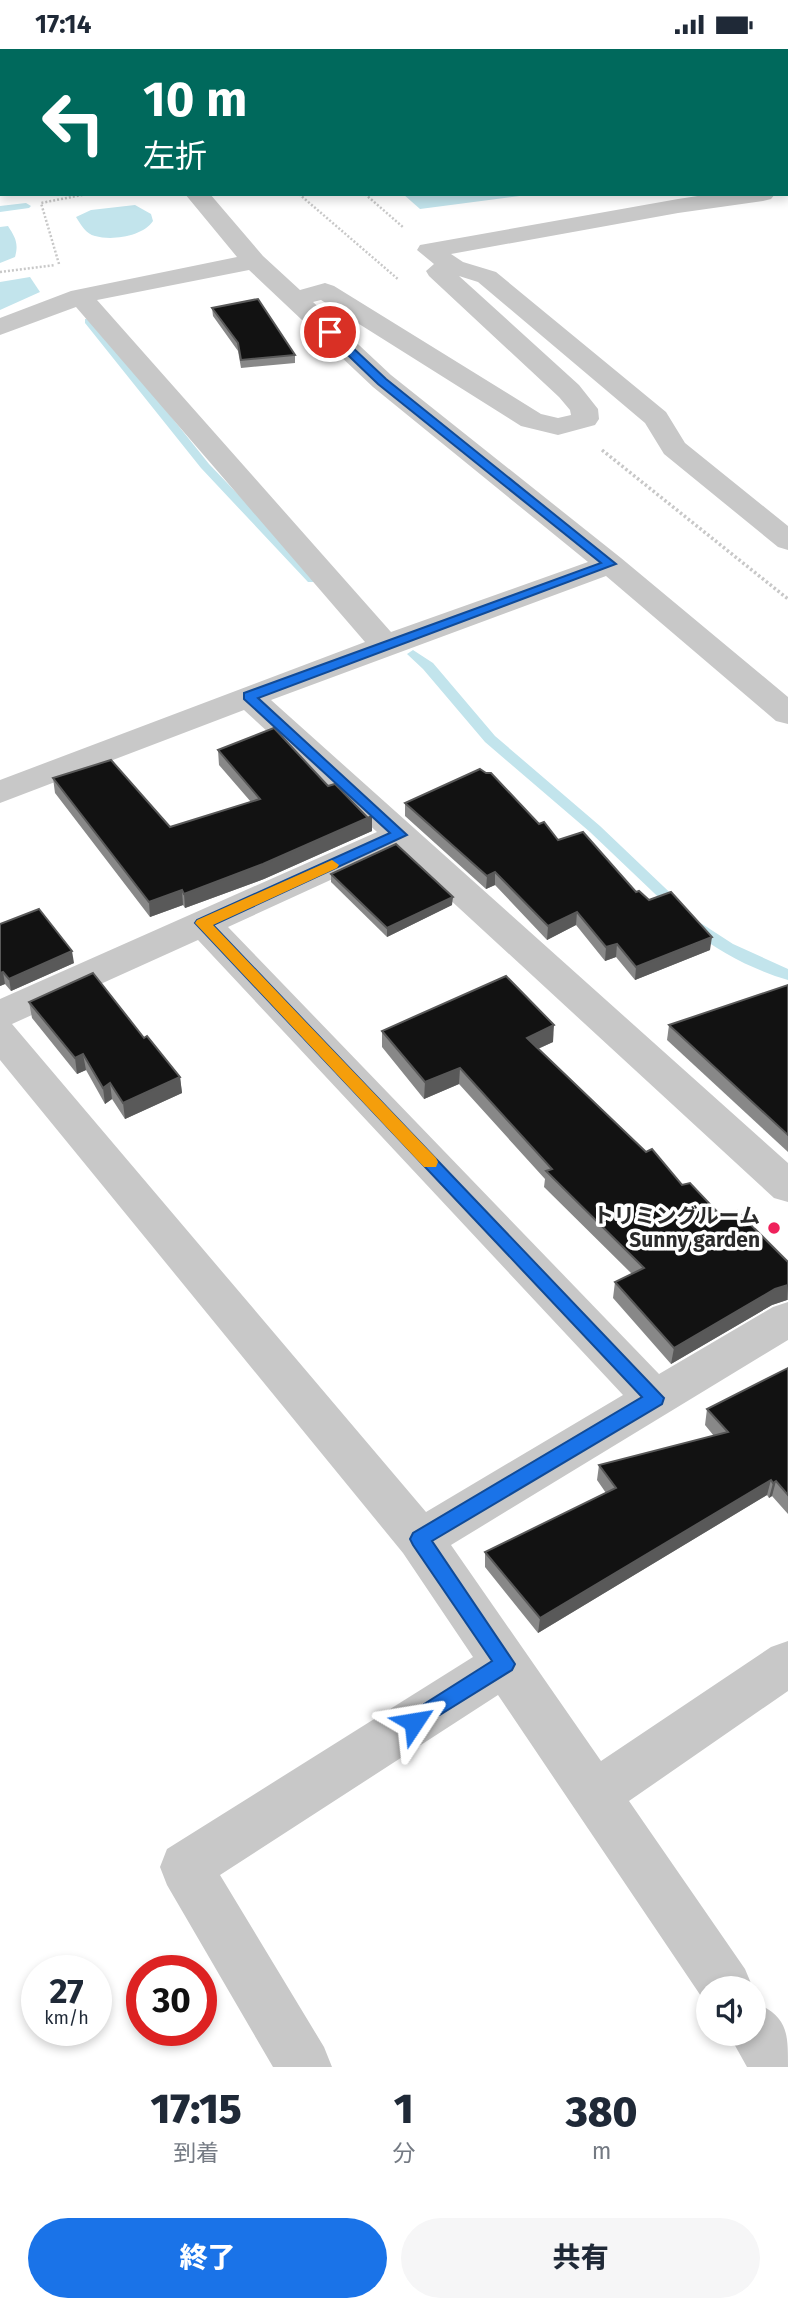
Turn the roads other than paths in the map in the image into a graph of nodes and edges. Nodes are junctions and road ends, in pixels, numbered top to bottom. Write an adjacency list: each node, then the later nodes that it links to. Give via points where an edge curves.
1 (199, 196): 3 (street)
2 (749, 196): 4 (street, via 429,250)
3 (254, 261): 5 (street); 6 (street)
4 (454, 267): 6 (street, via 438,271 569,391 584,409 585,419 553,428 531,420 325,291); 8 (street, via 487,277 656,418 674,448)
5 (80, 296): 7 (street); 10 (street)
6 (295, 299): 9 (street, via 382,381)
7 (0, 327)
8 (788, 541)
9 (610, 564): 10 (street); 12 (street)
10 (385, 645): 11 (street)
11 (248, 696): 13 (street); 14 (street)
12 (788, 714)
13 (0, 792)
14 (400, 835): 15 (street); 18 (street)
15 (202, 923): 16 (street); 20 (street)
16 (0, 1014)
17 (0, 1034): 21 (street)
18 (788, 1187)
19 (788, 1319): 20 (street)
20 (655, 1398): 21 (street)
21 (420, 1539): 23 (street)
22 (788, 1663): 24 (street)
23 (505, 1664): 24 (street); 27 (street, via 186,1867)
24 (594, 1795): 25 (street)
25 (718, 1976)
26 (765, 2046): 28 (street)
27 (304, 2067)
28 (779, 2067)

